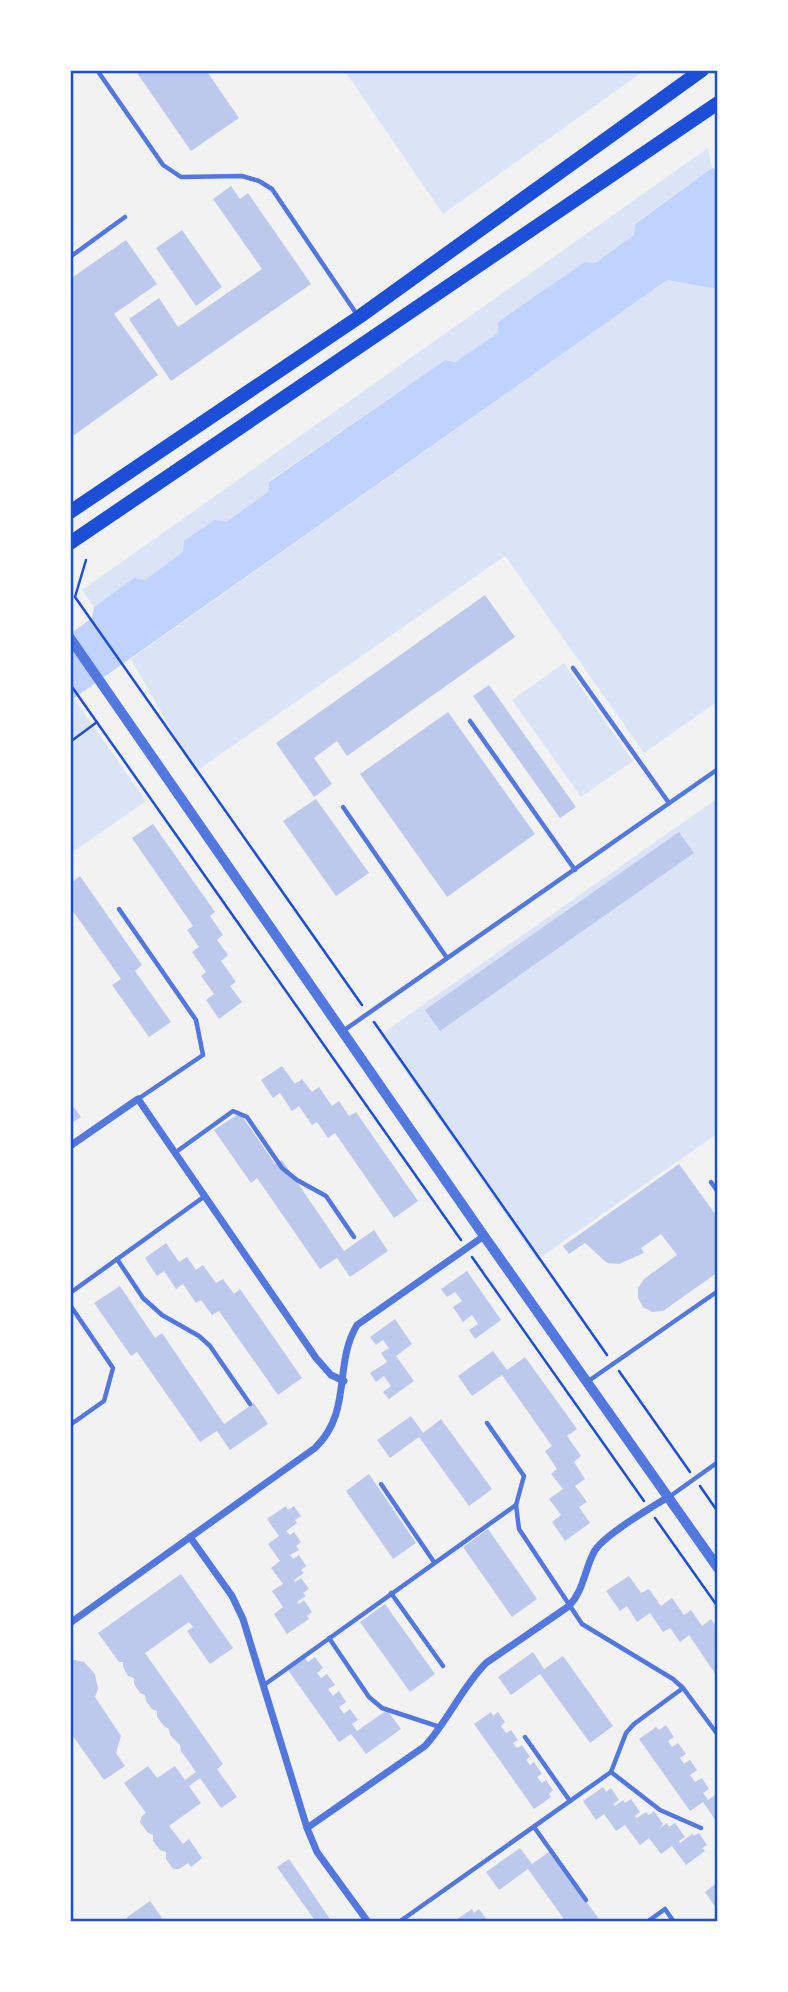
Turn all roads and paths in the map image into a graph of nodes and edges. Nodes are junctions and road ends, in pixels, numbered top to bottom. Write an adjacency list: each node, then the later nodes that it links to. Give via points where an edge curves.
1 (97, 70): 6 (lane, via 163,165 181,177 242,176 272,189)
2 (702, 70): 6 (main road)
3 (718, 103): 8 (main road)
4 (125, 217): 5 (lane)
5 (70, 257)
6 (359, 317): 7 (main road)
7 (70, 512)
8 (70, 543)
9 (86, 560): 22 (path, via 75,597)
10 (70, 638): 23 (street)
11 (573, 668): 17 (lane)
12 (70, 684): 14 (path)
13 (470, 721): 19 (lane)
14 (97, 722): 15 (path); 32 (path)
15 (70, 742)
16 (718, 769): 17 (lane)
17 (669, 803): 19 (lane)
18 (343, 807): 21 (lane)
19 (575, 870): 21 (lane)
20 (119, 909): 24 (lane, via 196,1020 203,1055)
21 (447, 958): 22 (lane)
22 (368, 1014): 23 (lane); 37 (path)
23 (343, 1032): 30 (street)
24 (138, 1099): 25 (street); 26 (street)
25 (70, 1146)
26 (176, 1152): 29 (street); 31 (lane, via 233,1111 247,1117 282,1168 326,1196)
27 (711, 1182): 28 (lane)
28 (718, 1192)
29 (206, 1196): 33 (lane); 38 (street, via 316,1358 331,1376)
30 (484, 1236): 32 (street); 39 (street)
31 (354, 1237)
32 (466, 1248): 38 (street, via 357,1325 348,1341); 48 (path)
33 (117, 1259): 35 (lane); 40 (lane, via 143,1298 162,1315 200,1335)
34 (718, 1291): 37 (lane)
35 (70, 1293)
36 (70, 1305): 42 (lane, via 113,1368 104,1401)
37 (614, 1363): 39 (lane); 44 (path)
38 (344, 1381): 50 (street, via 329,1435)
39 (587, 1382): 46 (street)
40 (250, 1404)
41 (487, 1423): 47 (lane, via 524,1476)
42 (70, 1425)
43 (718, 1462): 44 (lane)
44 (694, 1478): 46 (lane); 49 (path)
45 (382, 1484): 51 (lane)
46 (668, 1497): 48 (street); 52 (street)
47 (516, 1505): 51 (lane); 54 (lane, via 519,1530)
48 (650, 1509): 54 (street, via 594,1550 579,1595); 55 (path)
49 (718, 1512)
50 (190, 1537): 56 (street); 59 (street, via 232,1596)
51 (434, 1562): 53 (lane)
52 (718, 1568)
53 (391, 1593): 57 (lane); 58 (lane)
54 (569, 1606): 60 (lane, via 582,1624); 61 (street, via 486,1663)
55 (718, 1607)
56 (70, 1623)
57 (329, 1638): 59 (lane); 61 (lane, via 369,1697 382,1708)
58 (443, 1666)
59 (263, 1685): 67 (street)
60 (683, 1688): 62 (lane); 64 (lane, via 626,1733)
61 (440, 1727): 67 (street, via 425,1746)
62 (718, 1735)
63 (525, 1737): 65 (lane)
64 (611, 1772): 65 (lane); 68 (lane, via 660,1810)
65 (570, 1801): 66 (lane)
66 (534, 1827): 69 (lane); 71 (lane)
67 (307, 1828): 70 (street, via 317,1852)
68 (701, 1828)
69 (586, 1900)
70 (368, 1922)
71 (399, 1922)
72 (647, 1922): 73 (lane, via 665,1909)
73 (674, 1922)

